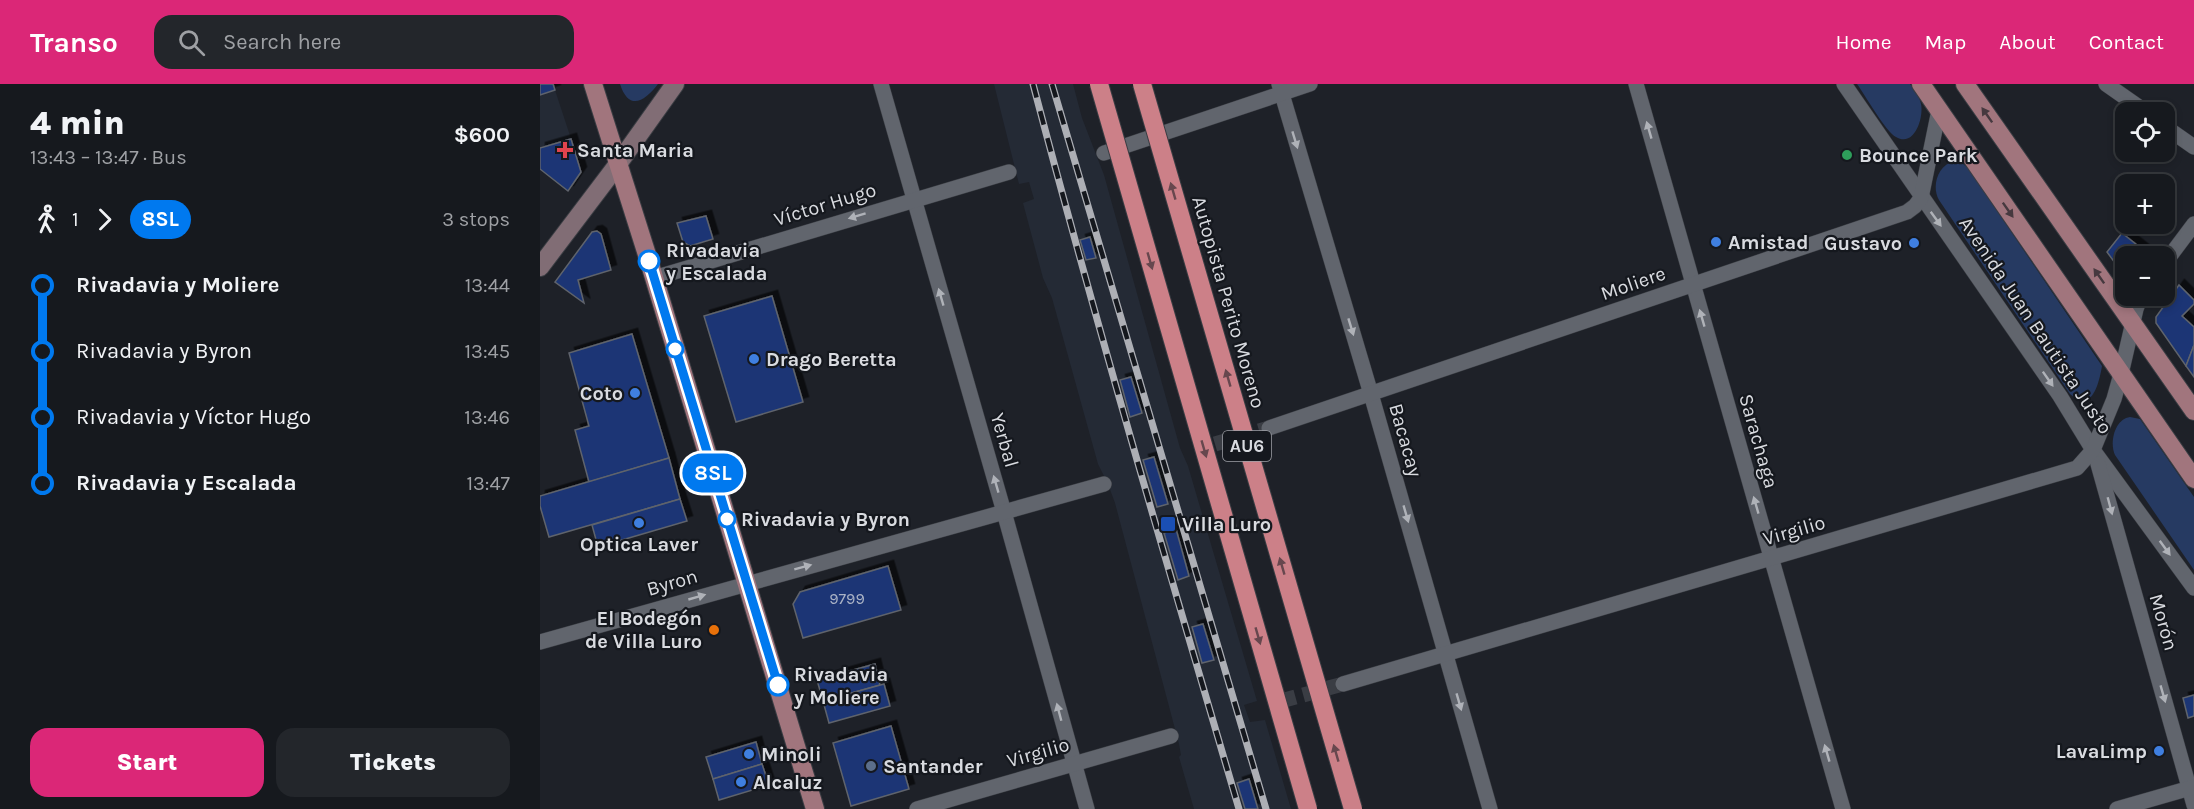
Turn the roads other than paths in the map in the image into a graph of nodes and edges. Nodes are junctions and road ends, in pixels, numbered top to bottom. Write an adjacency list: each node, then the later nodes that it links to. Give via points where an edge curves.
1 (593, 84): 18 (main road)
2 (675, 84): 18 (street)
3 (881, 84): 21 (street, Yerbal)
4 (1099, 84): 50 (highway, AU6, one-way to 50, bridge)
5 (1142, 84): 51 (highway, Autopista Perito Moreno / AU6, one-way to 5, bridge)
6 (1310, 84): 12 (street)
7 (1636, 84): 26 (street, Sarachaga, one-way to 7)
8 (1844, 84): 20 (street, Avenida Juan Bautista Justo)
9 (1921, 84): 14 (main road, Avenida Juan Bautista Justo)
10 (1965, 84): 28 (main road, one-way to 10)
11 (2106, 84): 13 (street)
12 (1280, 89): 17 (street); 30 (street, Bacacay, one-way to 30)
13 (2132, 102)
14 (1939, 110): 20 (street); 29 (main road, Avenida Juan Bautista Justo, one-way to 29)
15 (2175, 134): 16 (street)
16 (2194, 147)
17 (1104, 153)
18 (618, 164): 24 (street); 25 (main road)
19 (1009, 172): 21 (street, Víctor Hugo)
20 (1921, 198): 26 (street, Moliere, via 1907,212); 33 (street, Avenida Juan Bautista Justo, one-way to 33, via 2060,396)
21 (913, 199): 25 (street, Víctor Hugo, one-way to 25); 36 (street, Yerbal, one-way to 21)
22 (2194, 224): 23 (street)
23 (2175, 249)
24 (540, 267)
25 (654, 278): 38 (main road)
26 (1693, 285): 30 (street, Moliere); 37 (street, Sarachaga, one-way to 26)
27 (2138, 306): 28 (street, Virgilio)
28 (2132, 323): 29 (street, Virgilio); 31 (main road)
29 (2121, 374): 33 (street, Virgilio); 34 (main road, Avenida Juan Bautista Justo)
30 (1371, 394): 32 (street, Moliere); 41 (street, Bacacay, one-way to 41)
31 (2194, 411)
32 (1269, 428)
33 (2093, 450): 37 (street, Virgilio, via 2077,468 2063,473); 39 (street, Avenida Juan Bautista Justo, one-way to 39); 45 (street, Morón, one-way to 45)
34 (2194, 479)
35 (1104, 484): 36 (street)
36 (1004, 512): 38 (street, one-way to 36); 44 (street, Yerbal, one-way to 36)
37 (1771, 558): 41 (street, Virgilio); 53 (street, Sarachaga, one-way to 37)
38 (747, 583): 40 (street, Byron, one-way to 38); 47 (main road)
39 (2194, 588)
40 (540, 642)
41 (1446, 654): 42 (street, Virgilio); 52 (street, Bacacay, one-way to 52)
42 (1343, 684)
43 (1171, 736): 44 (street, Virgilio)
44 (1073, 764): 48 (street, Virgilio); 49 (street, Yerbal)
45 (2192, 787): 46 (street, Morón); 54 (street)
46 (2194, 805)
47 (815, 809)
48 (917, 809)
49 (1087, 809)
50 (1308, 809)
51 (1353, 809)
52 (1490, 809)
53 (1843, 809)
54 (2117, 809)

